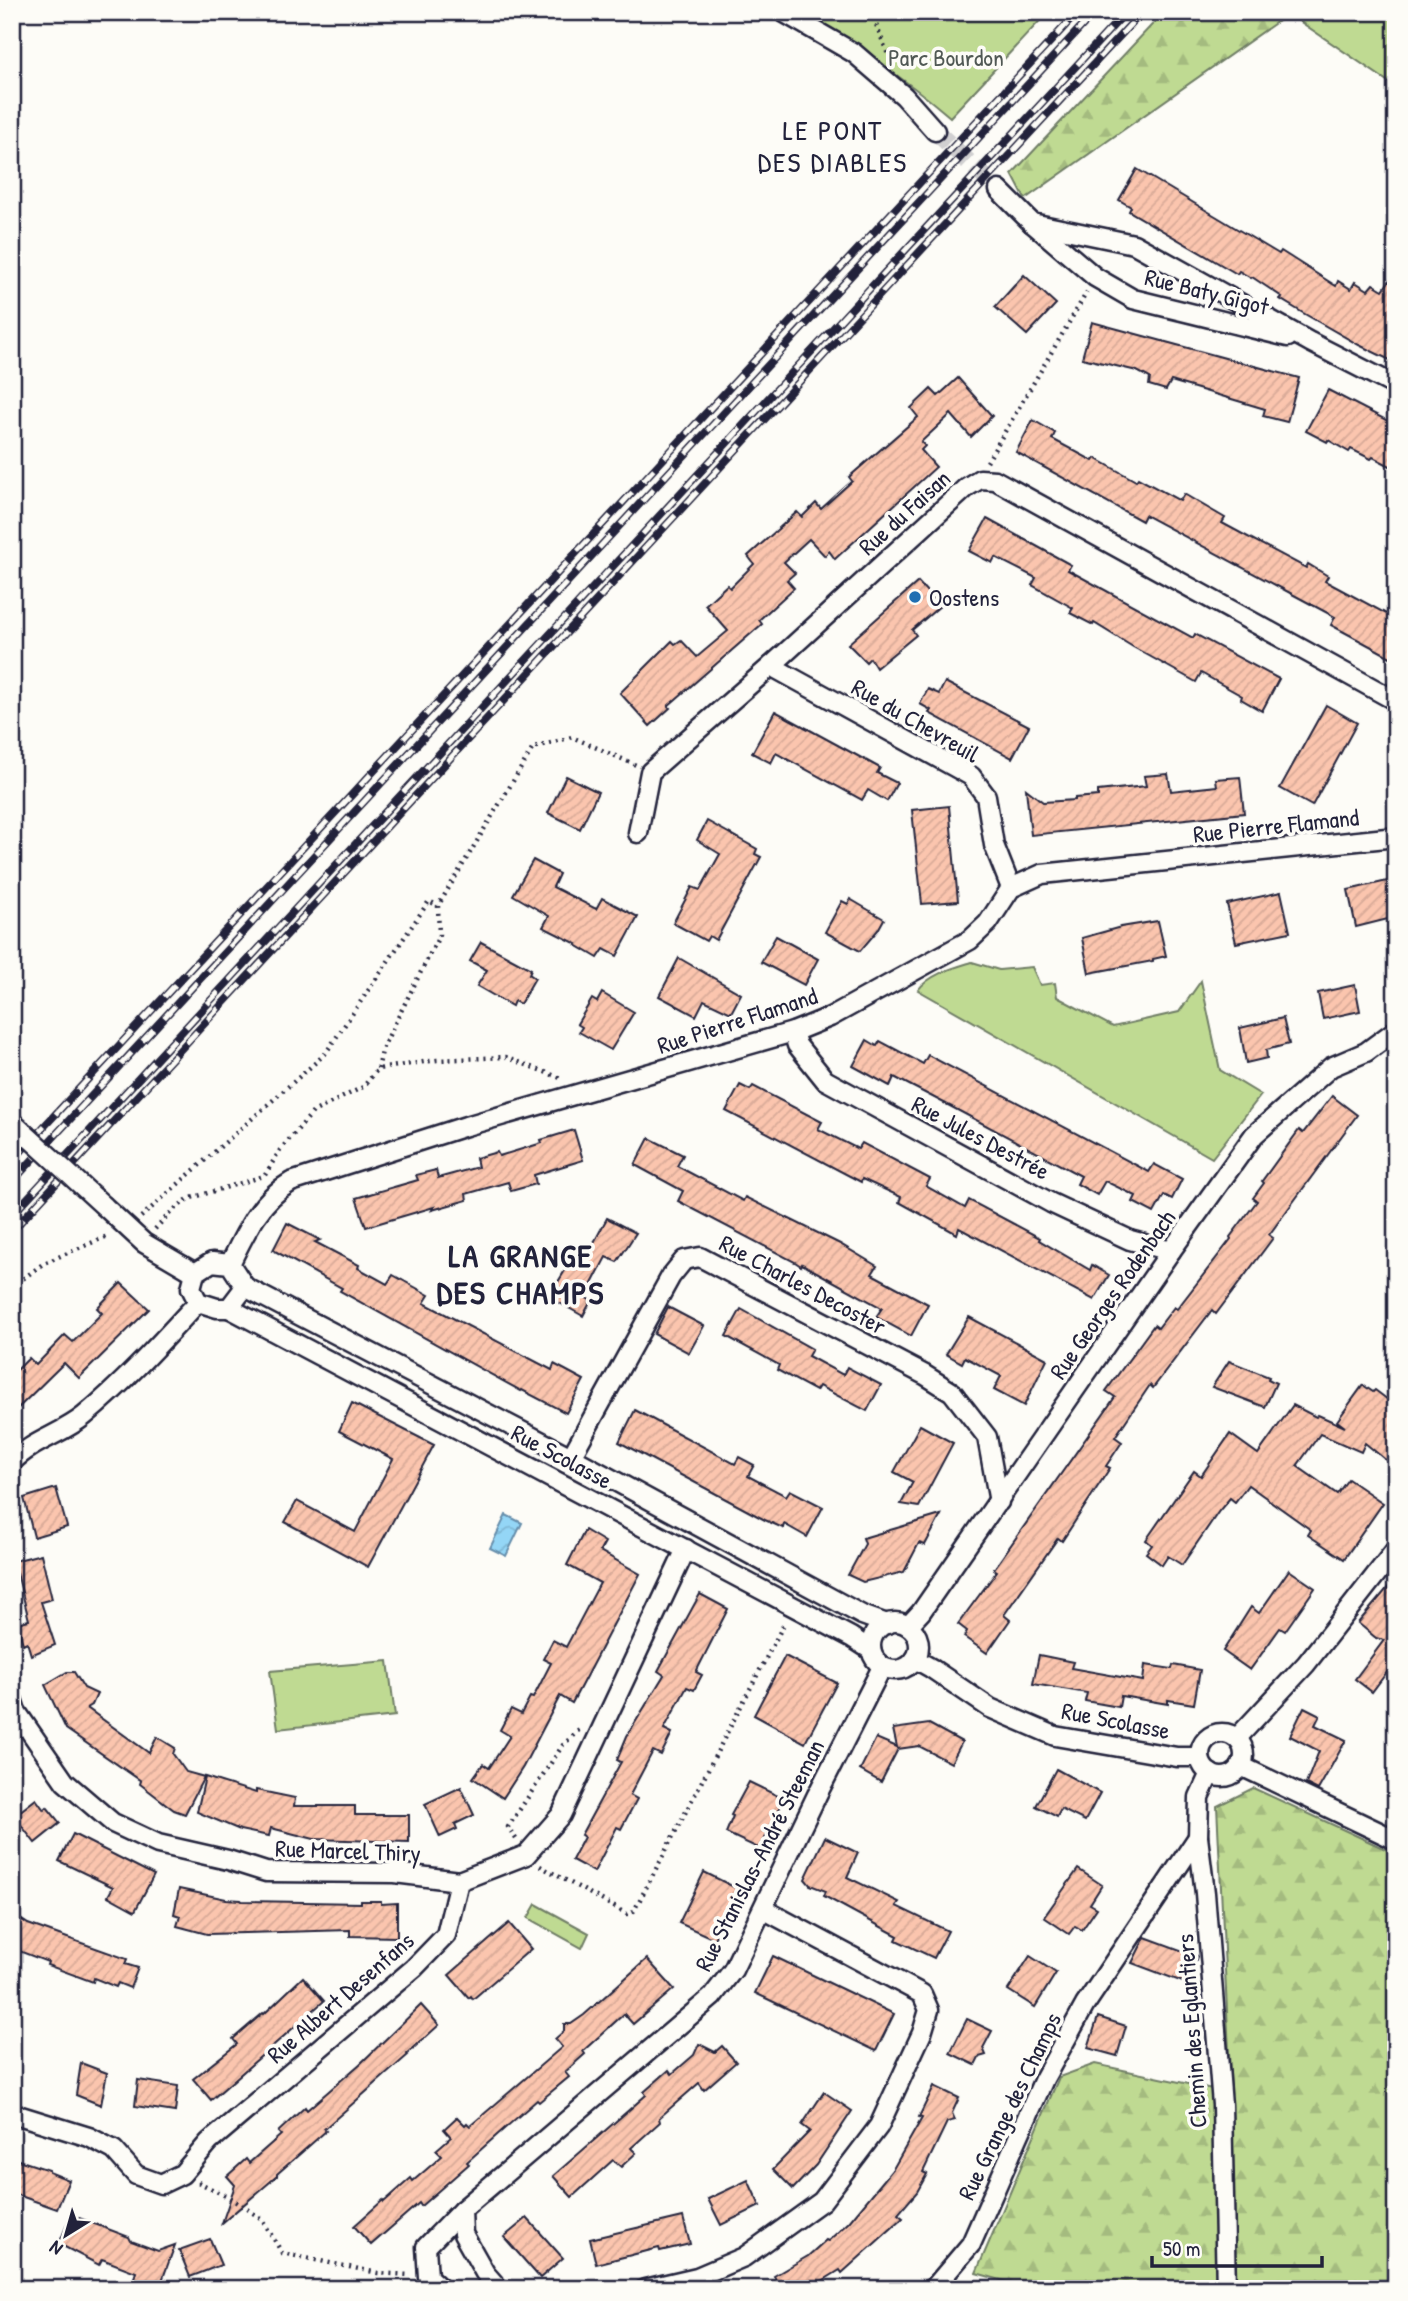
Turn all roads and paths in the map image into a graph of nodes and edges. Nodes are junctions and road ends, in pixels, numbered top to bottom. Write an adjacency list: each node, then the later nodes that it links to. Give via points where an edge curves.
1 (783, 12): 2 (street, via 854,53 904,96)
2 (935, 131)
3 (999, 190): 4 (street, Rue Baty Gigot)
4 (1032, 223): 6 (street, Rue Baty Gigot, via 1134,244); 6 (street, Rue Baty Gigot, via 1095,277 1133,299)
5 (1084, 296): 8 (path)
6 (1310, 342): 7 (street, Rue Baty Gigot)
7 (1396, 386)
8 (980, 479): 9 (street, Rue du Faisan); 10 (street, Rue du Faisan, via 995,480)
9 (771, 666): 11 (street, Rue du Faisan); 14 (street, Rue du Chevreuil, via 971,776 986,796 994,845)
10 (1396, 701)
11 (650, 772): 12 (street); 15 (path, via 572,737 533,748)
12 (638, 833)
13 (1396, 837): 14 (street, Rue Pierre Flamand, via 1042,874)
14 (1011, 888): 17 (street, Rue Pierre Flamand, via 988,923 970,940 830,1017)
15 (438, 906): 18 (path, via 439,936 383,1047); 23 (path, via 429,901 325,1054)
16 (1396, 1030): 25 (street, Rue Georges Rodenbach, via 1366,1052 1331,1067 1254,1135)
17 (793, 1031): 19 (street, Rue Pierre Flamand); 25 (street, Rue Jules Destrée, via 797,1045 825,1080 1051,1203 1130,1240)
18 (377, 1069): 19 (path, via 506,1057); 21 (path, via 363,1087 313,1112)
19 (593, 1090): 26 (street, Rue Pierre Flamand, via 291,1182 267,1200)
20 (12, 1122): 23 (street, bridge)
21 (265, 1175): 22 (path); 24 (path, via 188,1199)
22 (259, 1189)
23 (129, 1228): 24 (street); 28 (path, via 44,1263)
24 (144, 1242): 27 (street)
25 (1171, 1251): 34 (street, Rue Georges Rodenbach)
26 (230, 1264): 27 (street, via 212,1262); 29 (street)
27 (195, 1273): 30 (street, via 191,1288)
28 (12, 1287)
29 (244, 1287): 31 (street); 32 (street, Rue Scolasse)
30 (198, 1302): 31 (street); 33 (street, via 126,1379 82,1418)
31 (229, 1308): 35 (street, Rue Scolasse)
32 (571, 1457): 34 (street, Rue Charles Decoster, via 671,1276 684,1260 700,1257 952,1392 987,1437); 38 (street, Rue Scolasse, via 862,1615)
33 (12, 1462)
34 (999, 1502): 39 (street, Rue Georges Rodenbach)
35 (686, 1549): 37 (street, Rue Scolasse); 44 (street)
36 (1396, 1549): 45 (street, via 1306,1664)
37 (793, 1606): 40 (street, Rue Scolasse); 50 (path, via 634,1911 627,1914)
38 (887, 1624): 39 (street); 40 (street, via 877,1629)
39 (908, 1626): 41 (street, via 918,1638)
40 (871, 1650): 42 (street)
41 (915, 1659): 42 (street, via 904,1669); 46 (street, Rue Scolasse, via 990,1708 1055,1736)
42 (883, 1667): 52 (street, Rue Stanislas-André Steeman)
43 (12, 1699): 51 (street, Rue Marcel Thiry, via 65,1783 113,1823 158,1844 266,1872 395,1873)
44 (610, 1709): 50 (street, via 561,1815); 50 (path, via 563,1745 508,1827)
45 (1237, 1738): 46 (street, via 1227,1734 1208,1738 1202,1747); 47 (street, via 1244,1756)
46 (1205, 1765): 47 (street, via 1218,1777 1235,1773); 48 (street, Chemin des Eglantiers)
47 (1241, 1766): 49 (street)
48 (1198, 1838): 59 (street, Rue Grange des Champs, via 1085,2005 1044,2079 971,2244); 60 (street, Chemin des Eglantiers, via 1222,2105)
49 (1396, 1840)
50 (526, 1855): 51 (street)
51 (459, 1881): 54 (street, Rue Albert Desenfans, via 446,1935 430,1952 209,2142)
52 (763, 1909): 55 (street, Rue Stanislas-André Steeman, via 733,1970 712,1997); 58 (street, via 922,1994 929,2010 922,2033 879,2126 822,2201 744,2257 697,2277)
53 (12, 2116): 54 (street, via 89,2137 114,2150 136,2175 161,2184)
54 (182, 2174): 56 (path, via 262,2218 282,2253)
55 (462, 2210): 56 (street, Rue Stanislas-André Steeman, via 426,2248); 57 (street, via 463,2234)
56 (434, 2283)
57 (499, 2289)
58 (645, 2289)
59 (933, 2289)
60 (1226, 2289)

